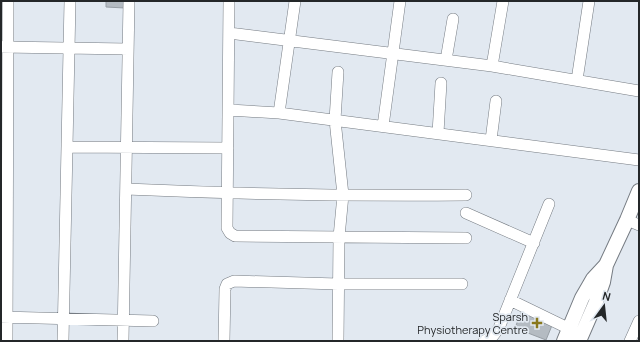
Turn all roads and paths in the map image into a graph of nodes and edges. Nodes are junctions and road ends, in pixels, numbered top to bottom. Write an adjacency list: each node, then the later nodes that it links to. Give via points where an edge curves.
1 (8, 1): 12 (street)
2 (70, 1): 13 (street)
3 (129, 1): 14 (street)
4 (229, 1): 10 (street)
5 (295, 1): 11 (street)
6 (400, 1): 15 (street)
7 (502, 1): 17 (street)
8 (589, 1): 19 (street)
9 (453, 19): 16 (street)
10 (229, 32): 11 (street); 23 (street)
11 (290, 39): 15 (street); 24 (street)
12 (4, 47): 13 (street); 38 (street)
13 (69, 48): 14 (street); 30 (street)
14 (128, 49): 29 (street)
15 (393, 54): 16 (street); 26 (street)
16 (446, 60): 17 (street)
17 (492, 66): 19 (street)
18 (338, 72): 25 (street)
19 (576, 80): 21 (street)
20 (442, 83): 27 (street)
21 (639, 91)
22 (496, 101): 28 (street)
23 (229, 110): 24 (street); 31 (street)
24 (279, 113): 25 (street)
25 (335, 120): 26 (street); 36 (street)
26 (383, 126): 27 (street)
27 (438, 134): 28 (street)
28 (491, 140): 32 (street)
29 (126, 146): 30 (street); 31 (street); 33 (street)
30 (67, 147): 49 (street)
31 (228, 148): 35 (street)
32 (639, 160)
33 (126, 189): 35 (street); 50 (street)
34 (639, 191): 41 (main road)
35 (228, 193): 36 (street); 42 (street, via 227,228 235,236)
36 (343, 195): 37 (street); 42 (street)
37 (466, 195)
38 (4, 199): 48 (street)
39 (549, 204): 44 (street)
40 (466, 213): 44 (street)
41 (633, 223): 53 (main road, via 606,266 596,302)
42 (339, 237): 43 (street); 45 (street)
43 (466, 238)
44 (534, 243): 47 (street)
45 (338, 284): 46 (street); 58 (street, via 234,281 225,289); 59 (street)
46 (462, 284)
47 (510, 300): 53 (street); 60 (street, via 500,328)
48 (4, 317): 49 (street); 55 (street)
49 (63, 318): 50 (street); 56 (street)
50 (124, 320): 51 (street); 57 (street)
51 (152, 321)
52 (639, 321): 54 (street)
53 (573, 336)
54 (634, 338)
55 (7, 341)
56 (63, 341)
57 (123, 341)
58 (224, 341)
59 (338, 341)
60 (484, 341)

